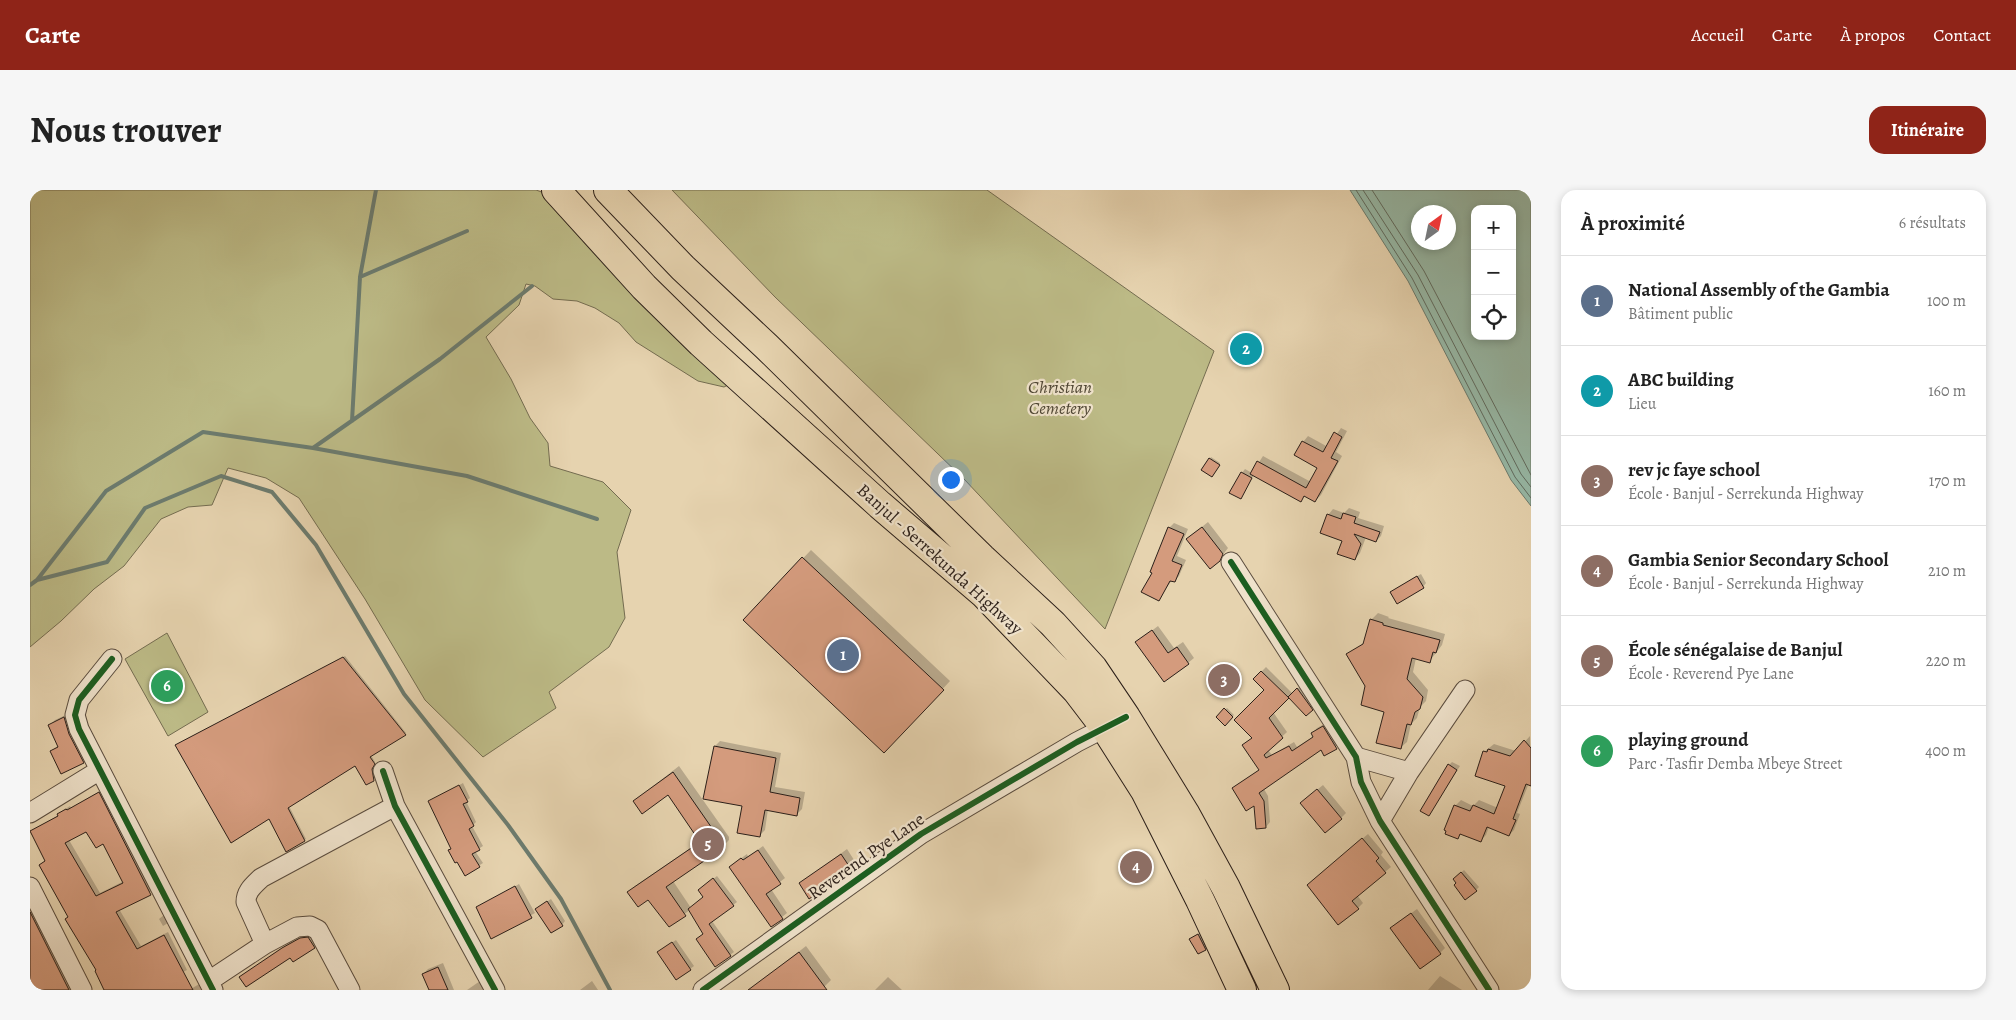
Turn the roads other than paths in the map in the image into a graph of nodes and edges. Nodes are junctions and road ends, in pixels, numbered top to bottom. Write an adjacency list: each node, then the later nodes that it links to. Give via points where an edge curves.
1 (556, 190): 4 (highway, Banjul - Serrekunda Highway, via 644,287 701,343)
2 (608, 190): 3 (highway, Banjul - Serrekunda Highway, via 683,268)
3 (900, 476): 4 (highway); 8 (highway, Banjul - Serrekunda Highway, via 1053,624 1093,668)
4 (880, 505): 8 (highway, Banjul - Serrekunda Highway, via 984,594 1076,690)
5 (1231, 562): 9 (street)
6 (112, 659): 10 (street, via 79,700 76,715 79,729)
7 (1465, 690): 12 (street)
8 (1115, 722): 22 (street, Reverend Pye Lane, via 921,834); 23 (highway, Banjul - Serrekunda Highway); 24 (highway, Banjul - Serrekunda Highway, via 1185,813 1226,888)
9 (1356, 757): 12 (street); 15 (street, via 1361,782)
10 (100, 770): 14 (street); 18 (street)
11 (383, 771): 13 (street)
12 (1409, 772): 15 (street)
13 (395, 806): 17 (street, via 261,878 250,888 246,902); 21 (street)
14 (30, 813)
15 (1380, 821): 25 (street)
16 (30, 888): 19 (street)
17 (265, 944): 18 (street); 20 (street, via 297,927 310,926 318,930)
18 (211, 986)
19 (82, 990)
20 (350, 990)
21 (496, 990)
22 (703, 990)
23 (1242, 990)
24 (1275, 990)
25 (1489, 990)

